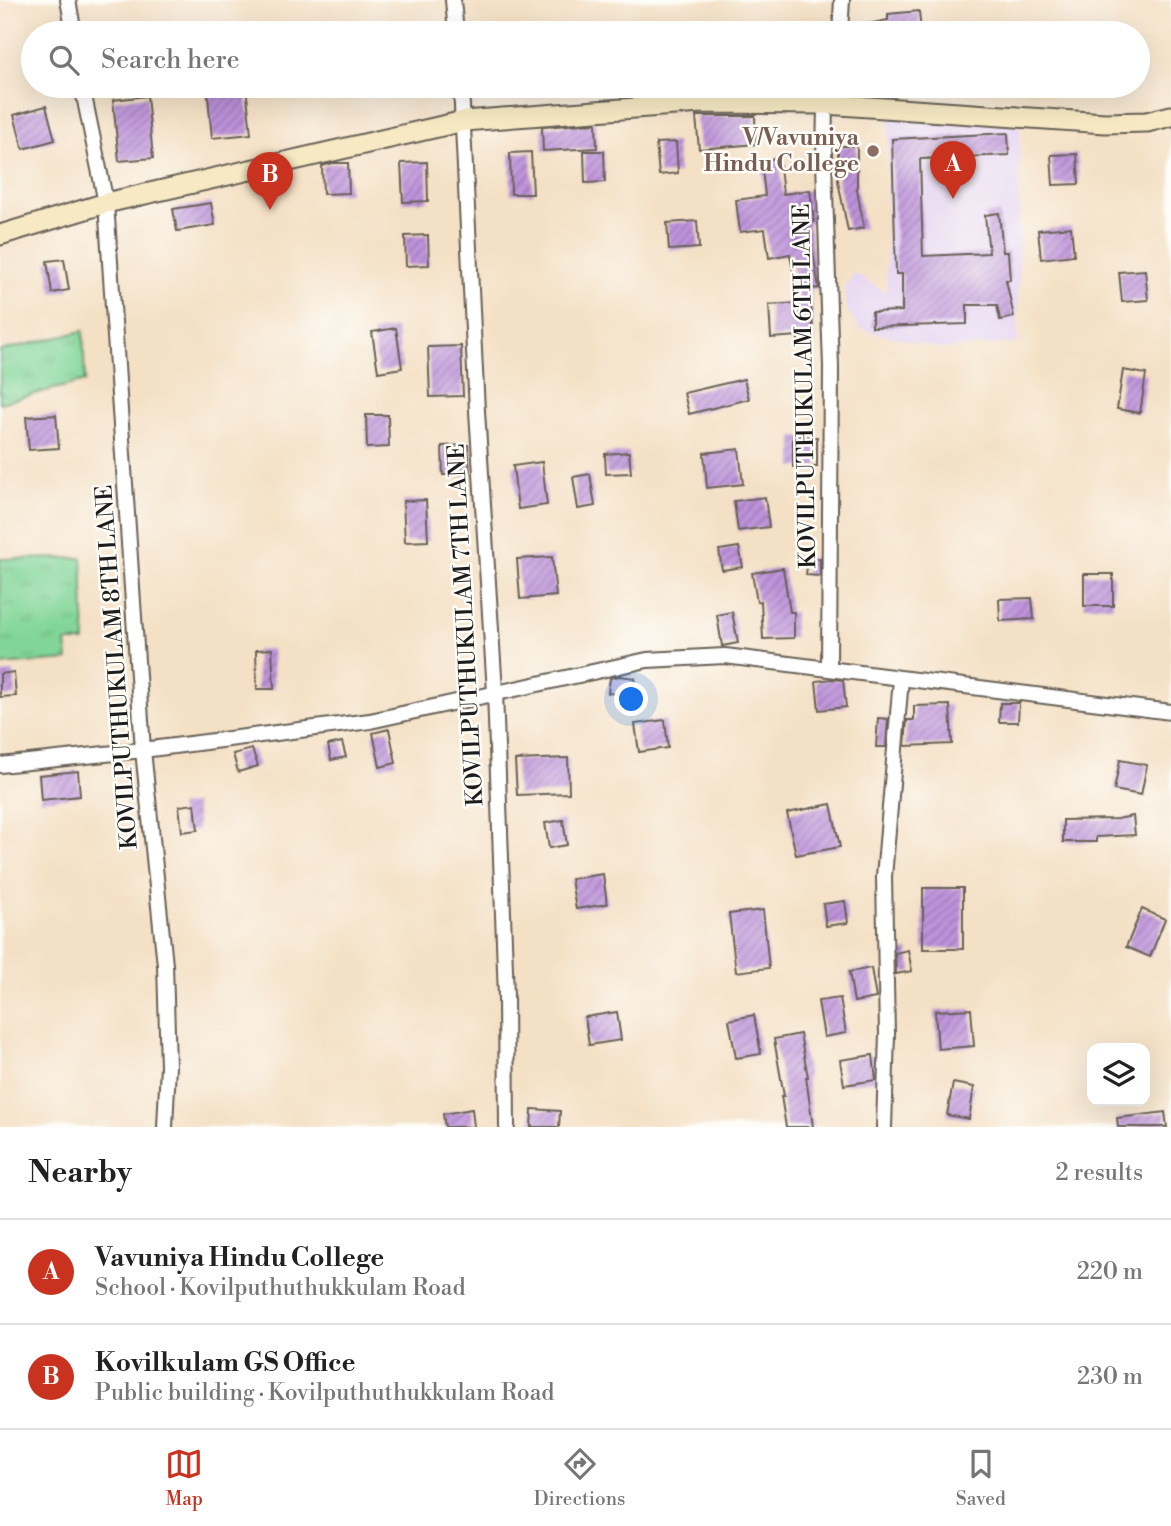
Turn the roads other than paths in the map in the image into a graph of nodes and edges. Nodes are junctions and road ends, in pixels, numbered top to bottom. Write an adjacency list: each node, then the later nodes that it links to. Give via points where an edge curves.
1 (68, 0): 4 (street)
2 (453, 0): 5 (street)
3 (842, 0): 6 (street)
4 (72, 21)
5 (455, 21)
6 (840, 21)
7 (84, 98): 14 (street, KOVILPUTHUKULAM 8TH LANE)
8 (462, 98): 13 (street, KOVILPUTHUKULAM 7TH LANE)
9 (780, 98): 13 (street)
10 (827, 98): 16 (street, KOVILPUTHUKULAM 6TH LANE)
11 (857, 98): 12 (street, via 1105,123)
12 (1171, 116)
13 (464, 121): 14 (street); 18 (street, KOVILPUTHUKULAM 7TH LANE)
14 (106, 203): 15 (street); 20 (street, KOVILPUTHUKULAM 8TH LANE)
15 (0, 235)
16 (829, 668): 17 (street); 18 (street, via 725,656 647,660)
17 (901, 679): 19 (street); 24 (street, via 884,877)
18 (495, 692): 20 (street, via 370,721); 23 (street, KOVILPUTHUKULAM 7TH LANE)
19 (1171, 712)
20 (143, 750): 21 (street); 22 (street, KOVILPUTHUKULAM 8TH LANE, via 165,965 168,1066)
21 (0, 765)
22 (164, 1127)
23 (507, 1127)
24 (884, 1127)

